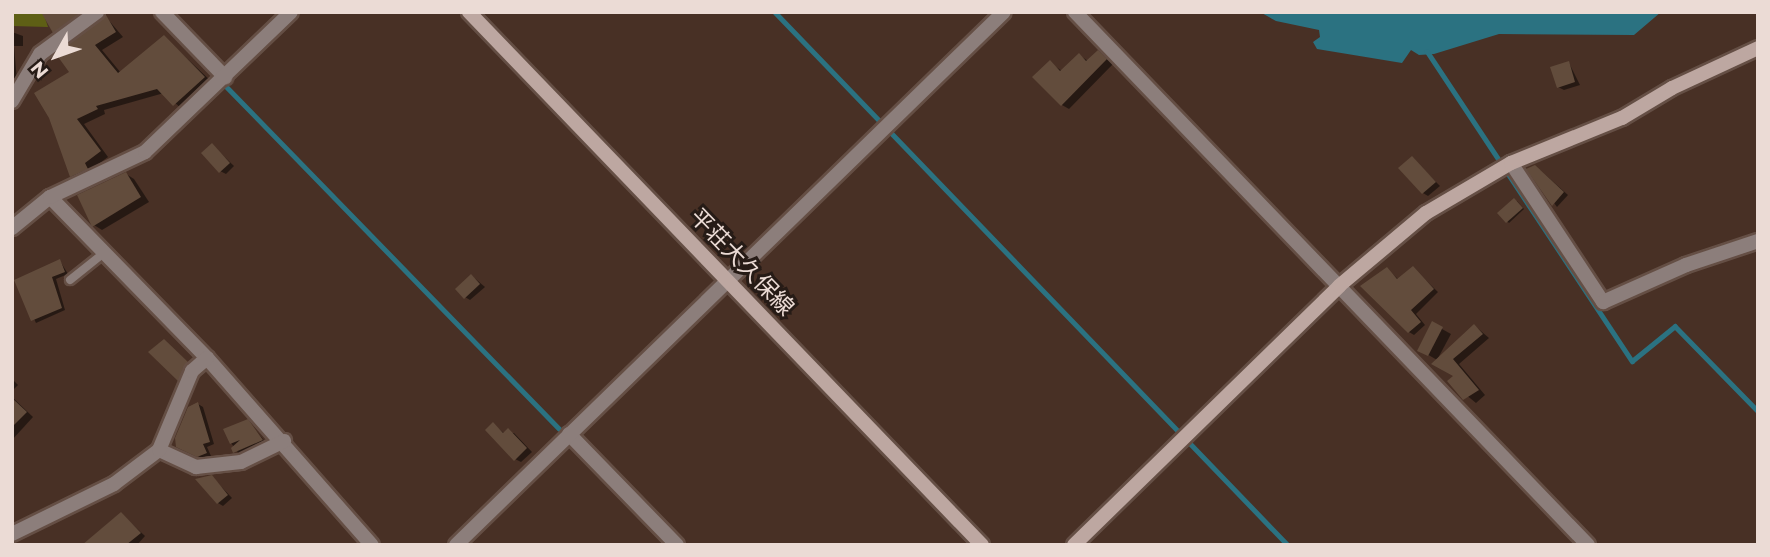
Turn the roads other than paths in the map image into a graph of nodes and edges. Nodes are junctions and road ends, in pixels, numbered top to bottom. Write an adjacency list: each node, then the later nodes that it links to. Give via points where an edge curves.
1 (97, 12): 9 (street, via 40,54)
2 (162, 12): 8 (street)
3 (291, 12): 8 (street)
4 (469, 12): 15 (street, 平荘大久保線)
5 (1003, 12): 15 (street)
6 (1075, 12): 17 (street)
7 (1758, 48): 10 (street, via 1672,88 1622,118)
8 (225, 78): 11 (street, via 145,152)
9 (12, 101)
10 (1511, 163): 13 (street, via 1603,302 1686,265); 17 (street, via 1426,213)
11 (50, 197): 12 (street); 14 (street)
12 (12, 228)
13 (1758, 241)
14 (104, 253): 16 (lane); 18 (street)
15 (727, 279): 19 (street); 26 (street, 平荘大久保線)
16 (70, 280)
17 (1339, 286): 27 (street); 28 (street)
18 (207, 358): 20 (street); 21 (street, via 192,371)
19 (569, 434): 24 (street); 25 (street)
20 (284, 441): 21 (street, via 240,462 196,467); 23 (street)
21 (159, 450): 22 (street, via 114,484)
22 (12, 534)
23 (372, 545)
24 (456, 545)
25 (677, 545)
26 (982, 545)
27 (1074, 545)
28 (1588, 545)

